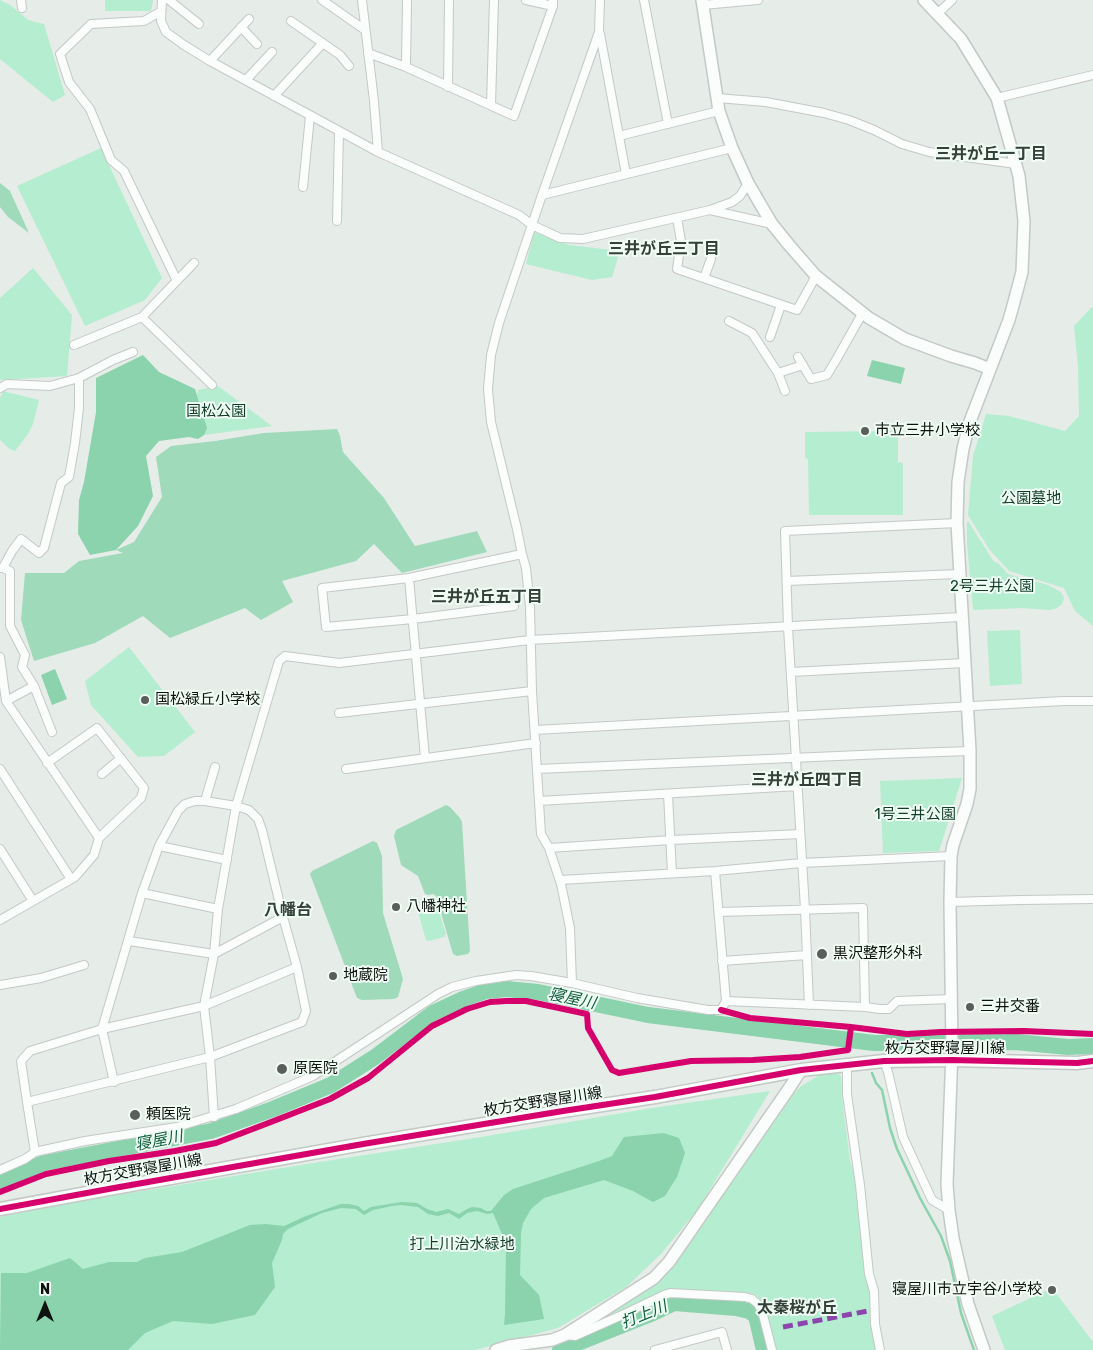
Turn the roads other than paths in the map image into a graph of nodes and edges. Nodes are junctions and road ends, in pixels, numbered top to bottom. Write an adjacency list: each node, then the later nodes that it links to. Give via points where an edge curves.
1 (162, 0): 16 (street)
2 (169, 0): 20 (street)
3 (322, 0): 22 (street)
4 (362, 0): 22 (street)
5 (407, 0): 30 (street)
6 (449, 0): 33 (street)
7 (494, 0): 37 (street)
8 (526, 0): 14 (street)
9 (600, 0): 23 (street)
10 (644, 0): 40 (street)
11 (758, 0): 15 (street)
12 (924, 0): 17 (street)
13 (952, 0): 17 (street)
14 (553, 3): 37 (street, via 514,116)
15 (702, 3): 35 (street)
16 (160, 12): 28 (street, via 166,32); 59 (street, via 144,21 91,24 60,54 69,82 90,109 111,160 124,170)
17 (937, 14): 36 (street, via 961,39)
18 (249, 18): 21 (street)
19 (291, 21): 24 (street)
20 (199, 24)
21 (241, 27): 25 (street); 28 (street)
22 (365, 30): 27 (street)
23 (599, 32): 42 (street); 49 (street)
24 (323, 43): 29 (street); 34 (street)
25 (257, 44)
26 (272, 52): 32 (street)
27 (368, 53): 30 (street); 44 (street)
28 (210, 61): 32 (street)
29 (349, 66)
30 (406, 67): 33 (street)
31 (1093, 75): 36 (street)
32 (246, 80): 34 (street)
33 (448, 87): 37 (street)
34 (274, 96): 39 (street)
35 (717, 98): 38 (street); 45 (street, via 766,102 824,113 929,152)
36 (997, 98): 45 (street)
37 (491, 105)
38 (719, 111): 40 (street); 43 (street)
39 (310, 116): 41 (street); 48 (street)
40 (668, 124): 42 (street)
41 (339, 131): 44 (street); 52 (street)
42 (619, 136): 46 (street)
43 (732, 148): 46 (street); 47 (street)
44 (378, 152): 54 (street, via 519,215)
45 (1016, 164): 69 (street, via 1023,212 1022,272 1009,320)
46 (626, 174): 49 (street)
47 (748, 183): 50 (street, via 732,202); 53 (street)
48 (303, 187)
49 (542, 195): 54 (street)
50 (710, 210): 51 (street); 53 (street)
51 (677, 218): 54 (street, via 583,239 560,238); 58 (street, via 681,241 677,269)
52 (337, 221)
53 (772, 224): 57 (street)
54 (532, 225): 76 (street, via 499,323 491,355 488,389 491,422)
55 (711, 259): 58 (street)
56 (194, 263): 59 (street)
57 (816, 276): 60 (street, via 797,310); 61 (street)
58 (704, 278): 60 (street)
59 (177, 281): 62 (street)
60 (781, 304): 64 (street)
61 (862, 314): 68 (street, via 827,374 811,379); 69 (street, via 905,339)
62 (142, 317): 65 (street); 72 (street)
63 (729, 321): 70 (street, via 752,333)
64 (770, 338)
65 (74, 345)
66 (133, 352): 71 (street)
67 (798, 357): 68 (street)
68 (803, 365): 70 (street)
69 (990, 369): 75 (street, via 963,449)
70 (778, 373): 74 (street)
71 (78, 378): 73 (street, via 50,386 7,384); 77 (street, via 79,408 69,477 61,483 44,548 40,553 21,539)
72 (212, 386)
73 (0, 388)
74 (785, 390)
75 (956, 522): 78 (street); 80 (street, via 785,531)
76 (522, 554): 79 (street); 85 (street, via 530,607)
77 (2, 568): 90 (street, via 10,571 10,626 25,655 22,667)
78 (959, 574): 80 (street); 82 (street)
79 (409, 578): 83 (street); 83 (street, via 322,588 326,627)
80 (787, 581): 84 (street)
81 (514, 606): 83 (street)
82 (962, 617): 84 (street); 88 (street)
83 (413, 618): 86 (street)
84 (788, 627): 85 (street); 89 (street)
85 (530, 640): 86 (street); 91 (street)
86 (416, 654): 94 (street); 115 (street, via 339,663 285,656 279,661)
87 (0, 657): 92 (street)
88 (965, 662): 89 (street); 95 (street)
89 (791, 672): 97 (street)
90 (34, 686): 92 (street); 99 (street)
91 (532, 691): 94 (street); 98 (street)
92 (6, 701): 105 (street)
93 (1093, 701): 95 (street)
94 (420, 703): 96 (street); 104 (street)
95 (967, 706): 97 (street); 101 (street)
96 (339, 713)
97 (793, 715): 98 (street); 102 (street)
98 (535, 730): 100 (street)
99 (52, 732)
100 (536, 743): 104 (street); 109 (street)
101 (970, 752): 102 (street); 122 (street, via 970,789)
102 (796, 757): 109 (street); 111 (street)
103 (121, 758): 105 (street, via 96,728); 110 (street); 117 (street, via 144,788 141,798)
104 (425, 758): 108 (street)
105 (47, 762): 117 (street)
106 (215, 766): 113 (street)
107 (0, 769): 127 (street)
108 (346, 769)
109 (537, 769): 114 (street)
110 (102, 774)
111 (798, 786): 112 (street); 116 (street)
112 (668, 794): 114 (street); 118 (street)
113 (205, 801): 115 (street); 119 (street, via 185,804)
114 (538, 801): 120 (street, via 541,834)
115 (236, 806): 123 (street); 136 (street, via 249,810 258,819)
116 (800, 834): 118 (street); 124 (street)
117 (99, 838): 127 (street, via 94,855)
118 (671, 840): 120 (street); 126 (street)
119 (159, 846): 123 (street); 129 (street)
120 (549, 848): 128 (street)
121 (0, 849): 131 (street)
122 (951, 856): 124 (street); 132 (street)
123 (227, 860): 133 (street)
124 (802, 863): 125 (street); 134 (street)
125 (715, 871): 126 (street); 135 (street)
126 (672, 873): 128 (street)
127 (71, 879): 131 (street)
128 (560, 880): 144 (street, via 570,928)
129 (142, 893): 133 (street); 138 (street)
130 (1093, 899): 132 (street)
131 (33, 901): 137 (street)
132 (950, 902): 146 (street)
133 (218, 910): 139 (street)
134 (805, 910): 135 (street); 140 (street); 150 (street, via 863,908)
135 (718, 912): 141 (street)
136 (284, 917): 139 (street); 143 (street)
137 (0, 920)
138 (129, 941): 139 (street); 151 (street)
139 (214, 954): 149 (street)
140 (807, 955): 141 (street); 148 (street)
141 (722, 961): 147 (street)
142 (84, 966): 145 (street, via 41,978)
143 (298, 967): 149 (street); 153 (street, via 306,1010 302,1022)
144 (572, 983): 147 (street, via 708,1010 721,1010); 160 (street, via 516,975 452,987 313,1076)
145 (0, 984)
146 (951, 1000): 150 (street, via 897,1001 889,1009); 152 (street)
147 (726, 1001): 148 (street)
148 (809, 1004): 150 (street)
149 (204, 1006): 151 (street); 153 (street)
150 (865, 1007)
151 (102, 1029): 158 (street); 159 (street, via 30,1051 21,1062)
152 (952, 1056): 154 (main road, 枚方交野寝屋川線); 155 (main road, 枚方交野寝屋川線, via 1077,1063); 164 (street, via 947,1184)
153 (210, 1058): 158 (street); 160 (street)
154 (884, 1061): 156 (main road, 枚方交野寝屋川線); 164 (street, via 902,1137 932,1200)
155 (1093, 1061)
156 (847, 1065): 157 (main road, 枚方交野寝屋川線); 170 (street, via 847,1094)
157 (801, 1070): 163 (main road, 枚方交野寝屋川線); 165 (street, via 669,1262 654,1278)
158 (114, 1082): 159 (street)
159 (27, 1102): 161 (street)
160 (214, 1117): 161 (street, via 177,1128 85,1141)
161 (35, 1152): 162 (street)
162 (0, 1170)
163 (0, 1209)
164 (949, 1210): 171 (street, via 968,1304)
165 (565, 1335): 166 (street); 169 (street, via 575,1336 670,1293 745,1297 752,1299 762,1311)
166 (496, 1350)
167 (655, 1350): 168 (street, via 722,1332)
168 (727, 1350)
169 (772, 1350)
170 (880, 1350)
171 (984, 1350)

